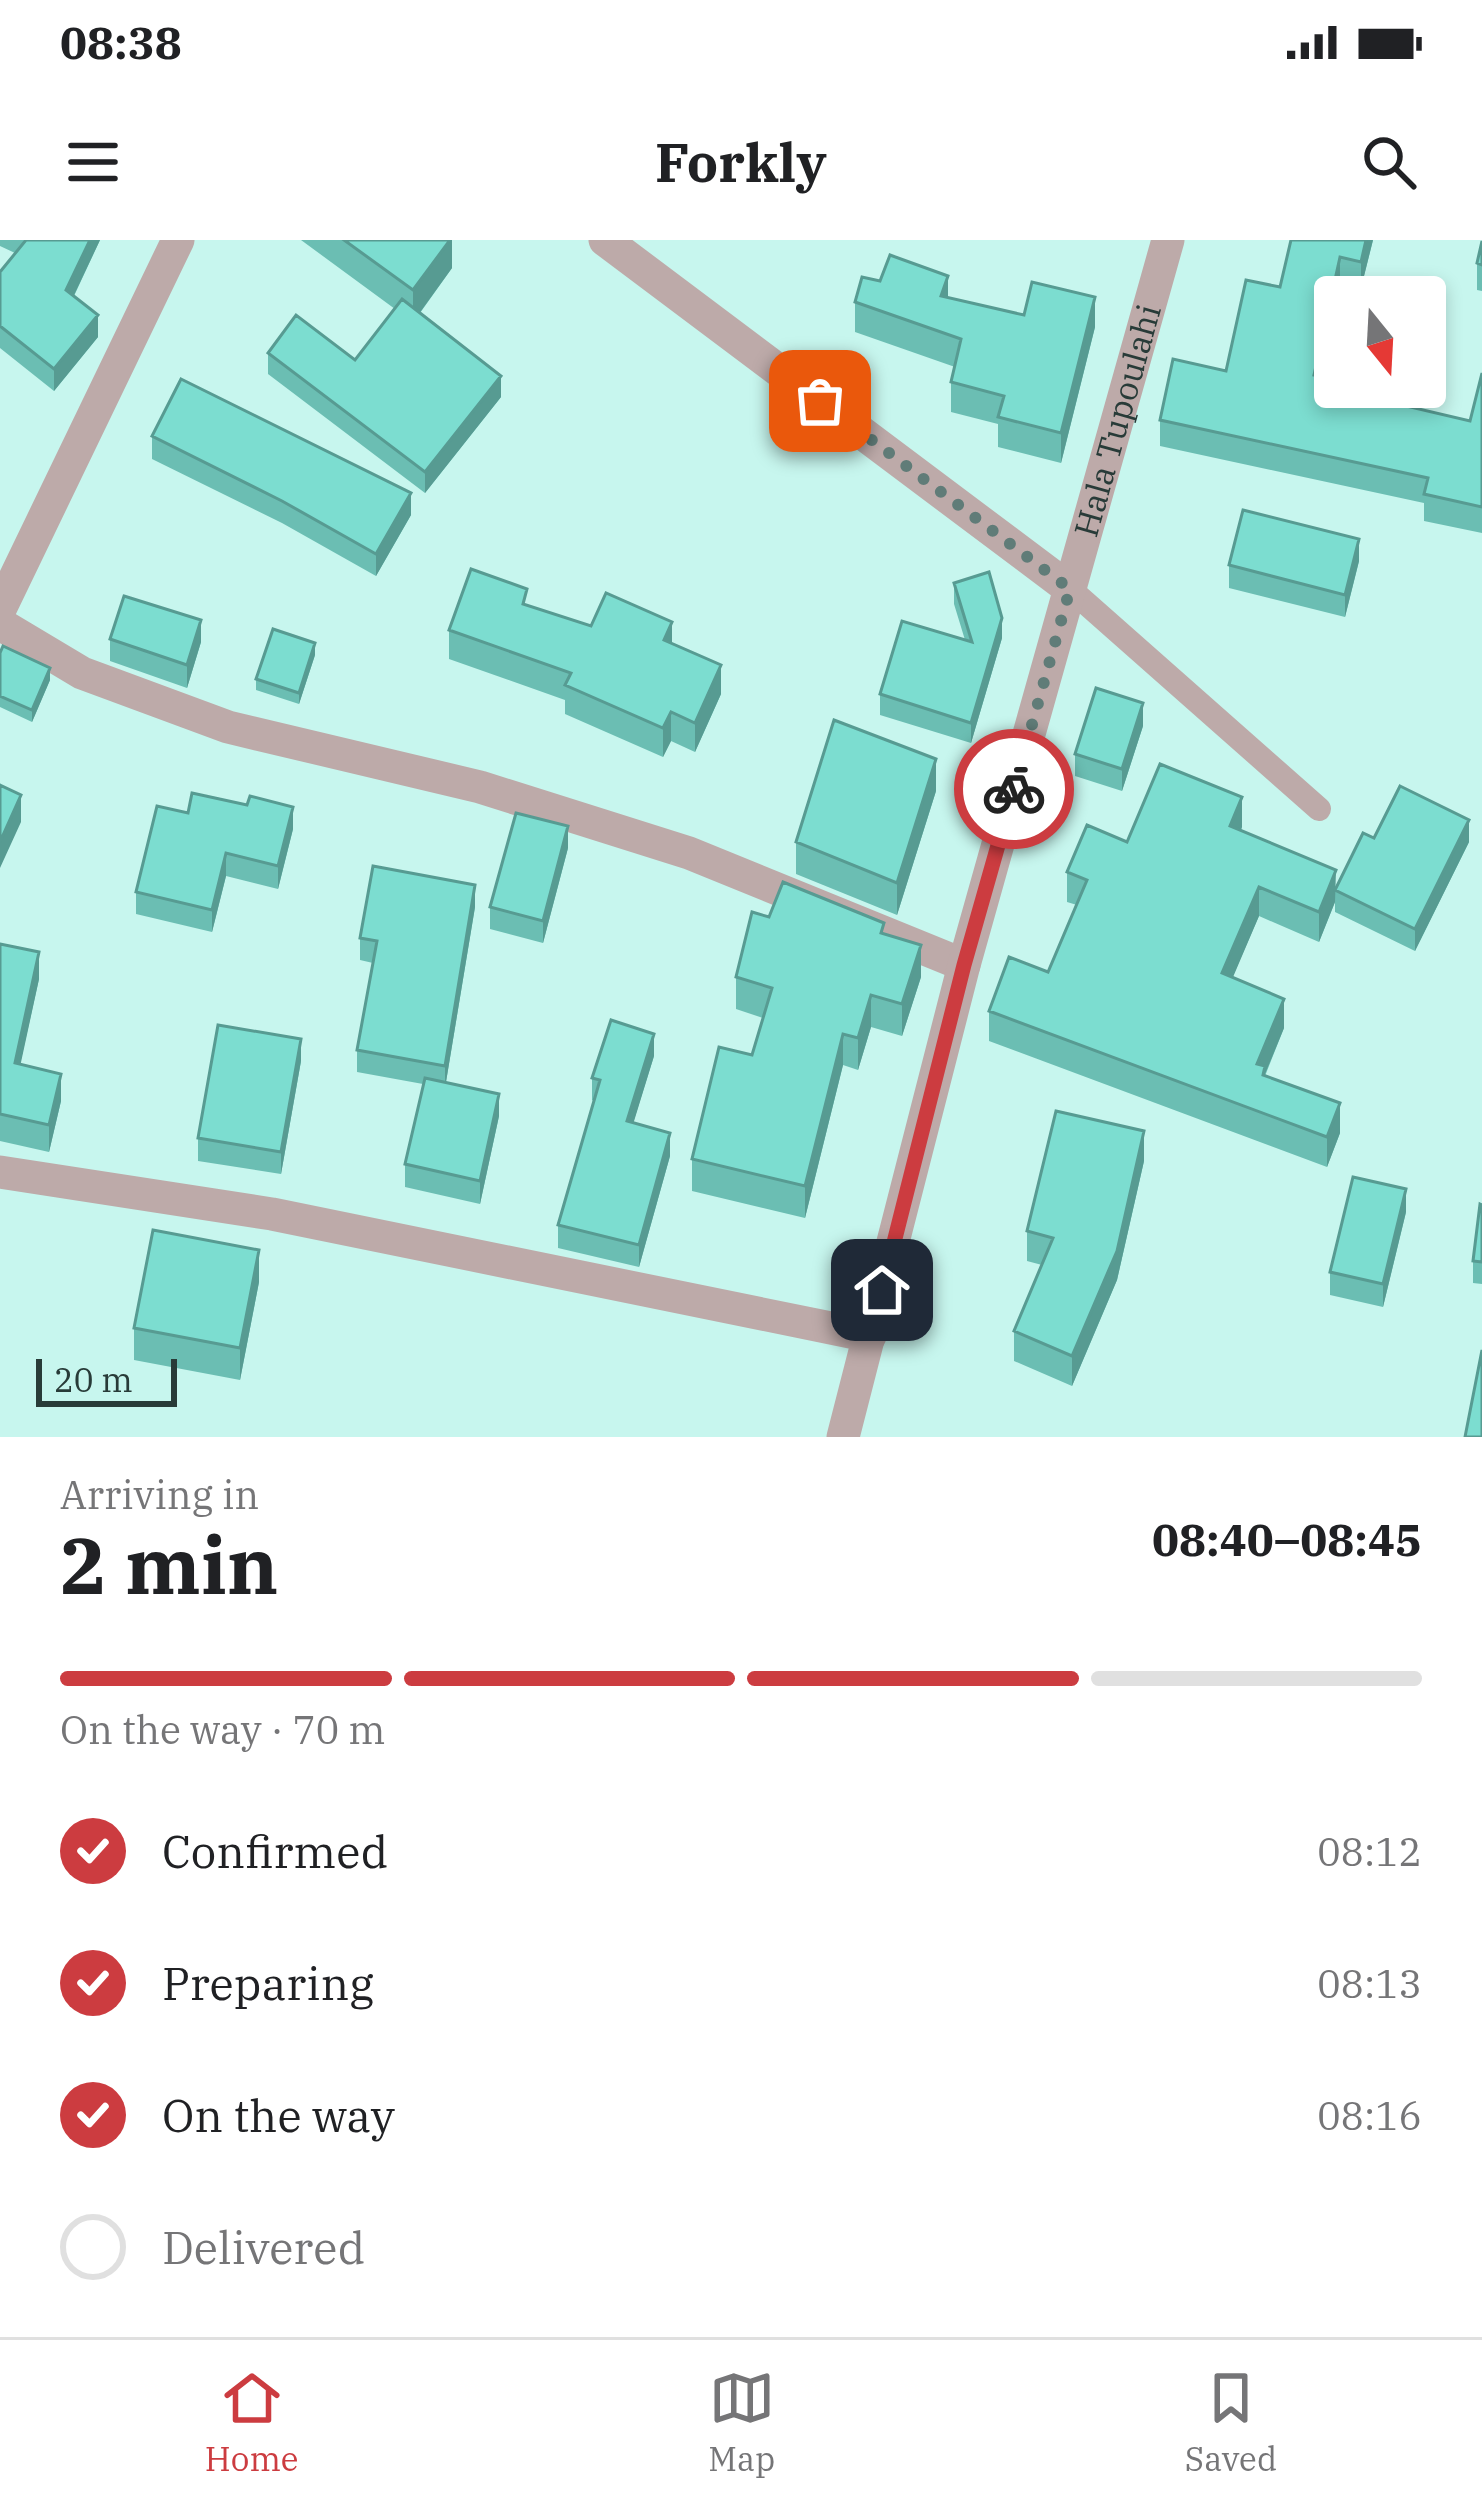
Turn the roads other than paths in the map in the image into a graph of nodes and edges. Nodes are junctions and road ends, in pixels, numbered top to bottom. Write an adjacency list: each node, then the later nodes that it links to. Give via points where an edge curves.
1 (178, 240): 5 (street)
2 (604, 240): 4 (street)
3 (1168, 240): 4 (street, Hala Tupoulahi)
4 (1070, 589): 7 (lane); 8 (street, Hala Tupoulahi)
5 (0, 609)
6 (0, 624): 8 (street, via 82,674 228,727 480,787 689,853)
7 (1319, 809)
8 (964, 965): 10 (street, Hala Tupoulahi)
9 (0, 1172): 10 (street, via 272,1214)
10 (870, 1336): 11 (street, Hala Tupoulahi)
11 (843, 1437)

